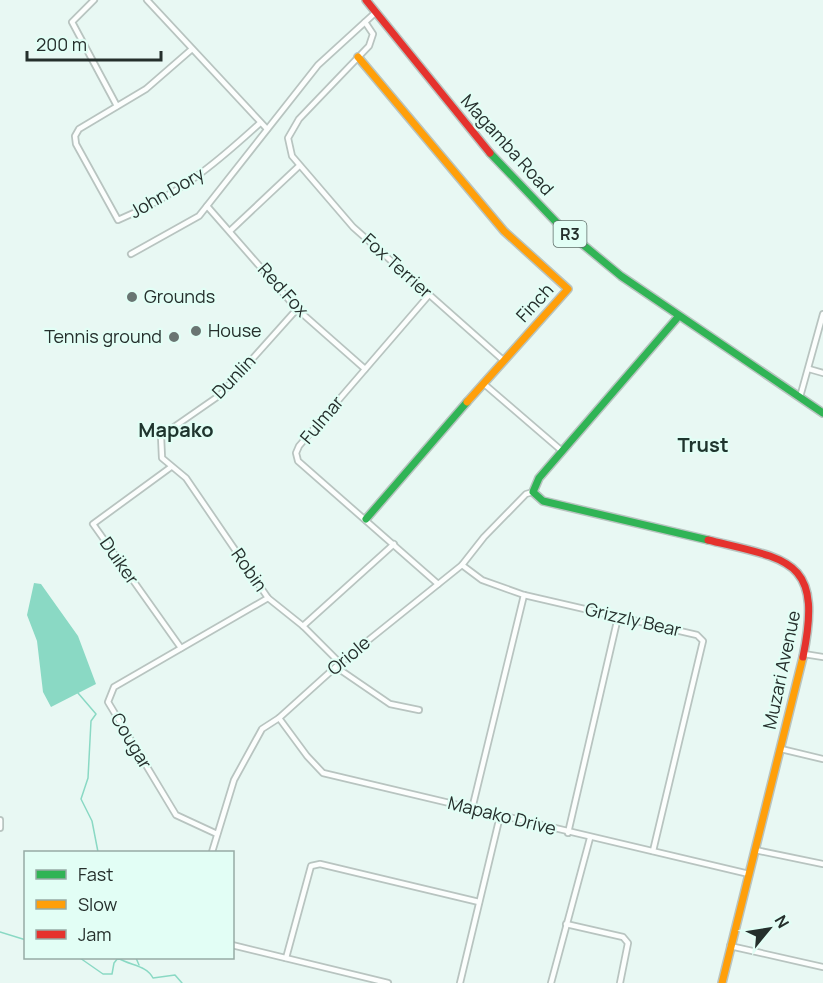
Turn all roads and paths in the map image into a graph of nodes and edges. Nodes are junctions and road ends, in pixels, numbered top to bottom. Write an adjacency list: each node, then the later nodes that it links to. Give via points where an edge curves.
1 (94, 0): 10 (street, via 72,22)
2 (147, 0): 5 (street)
3 (159, 0): 5 (street)
4 (366, 0): 6 (main road, Magamba Road / R3)
5 (153, 6): 8 (street)
6 (376, 12): 7 (street); 20 (main road, Magamba Road / R3, via 481,142 556,222 609,268)
7 (365, 22): 9 (street, via 373,34 369,46); 12 (street, via 318,65)
8 (192, 49): 10 (street, John Dory, via 146,89); 11 (street)
9 (358, 57): 13 (street, via 299,120 288,138); 22 (main road, Finch, via 504,231 568,289)
10 (117, 106): 11 (street, John Dory, via 79,129 75,136 118,220 153,206 190,184)
11 (260, 123): 12 (street)
12 (267, 129): 14 (street)
13 (299, 166): 15 (street); 17 (street, Fox Terrier, via 353,227)
14 (207, 206): 15 (street, Red Fox); 16 (street, via 193,220)
15 (231, 230): 18 (street, Red Fox)
16 (131, 254)
17 (429, 295): 22 (street, Fox Terrier); 23 (street, Fulmar)
18 (297, 309): 23 (street, Red Fox); 30 (street, Dunlin, via 220,395 161,436 162,458)
19 (823, 314): 21 (street)
20 (678, 317): 27 (main road, Magamba Road / R3); 29 (main road)
21 (820, 336): 24 (street)
22 (503, 360): 26 (main road, Finch)
23 (365, 369): 32 (street, Fulmar, via 296,453 298,461)
24 (808, 369): 25 (street); 27 (street)
25 (823, 373)
26 (483, 383): 29 (street); 32 (main road, Finch)
27 (800, 397): 28 (main road, Magamba Road / R3)
28 (823, 413)
29 (562, 451): 31 (main road, via 539,478)
30 (171, 467): 37 (street, Robin, via 186,478); 40 (street, Duiker, via 93,524)
31 (533, 492): 34 (street, Oriole, via 526,494 484,537); 41 (main road, Muzari Avenue, via 543,501 774,556 794,566 810,590 812,614)
32 (366, 519): 33 (street, Fulmar)
33 (394, 544): 35 (street, Fulmar); 39 (street)
34 (462, 565): 35 (street, Oriole); 36 (street, Grizzly Bear, via 482,580)
35 (438, 584): 43 (street, Oriole)
36 (524, 595): 38 (street, Grizzly Bear); 48 (street)
37 (268, 598): 39 (street, Robin); 40 (street, Cougar)
38 (618, 617): 52 (street); 57 (street, Grizzly Bear, via 697,635 703,641)
39 (303, 626): 43 (street, Robin)
40 (182, 648): 53 (street, Cougar, via 114,687 108,702 176,815)
41 (804, 654): 42 (street); 46 (main road, Muzari Avenue)
42 (823, 657)
43 (338, 665): 44 (street, Robin, via 390,704); 45 (street, Oriole)
44 (419, 710)
45 (279, 718): 48 (street, Mapako Drive, via 323,773); 53 (street, Oriole, via 262,729 234,780)
46 (781, 749): 47 (street); 55 (main road, Muzari Avenue)
47 (823, 759)
48 (472, 809): 49 (street, Mapako Drive)
49 (500, 816): 52 (street, Mapako Drive); 60 (street)
50 (0, 820): 51 (street)
51 (0, 828)
52 (568, 833): 54 (street, Mapako Drive)
53 (217, 834): 56 (street, Oriole)
54 (590, 838): 57 (street, Mapako Drive); 61 (street)
55 (754, 849): 58 (street); 59 (main road, Muzari Avenue)
56 (212, 851)
57 (653, 851): 59 (street, Mapako Drive)
58 (823, 864)
59 (749, 874): 63 (main road, Muzari Avenue)
60 (479, 902): 64 (street, via 320,864 311,866); 67 (street)
61 (566, 924): 68 (street); 69 (street, via 623,937 628,943)
62 (234, 945): 64 (street)
63 (730, 946): 65 (street); 70 (main road, Muzari Avenue)
64 (286, 958): 66 (street)
65 (823, 967)
66 (388, 983)
67 (460, 983)
68 (551, 983)
69 (620, 983)
70 (722, 983)

